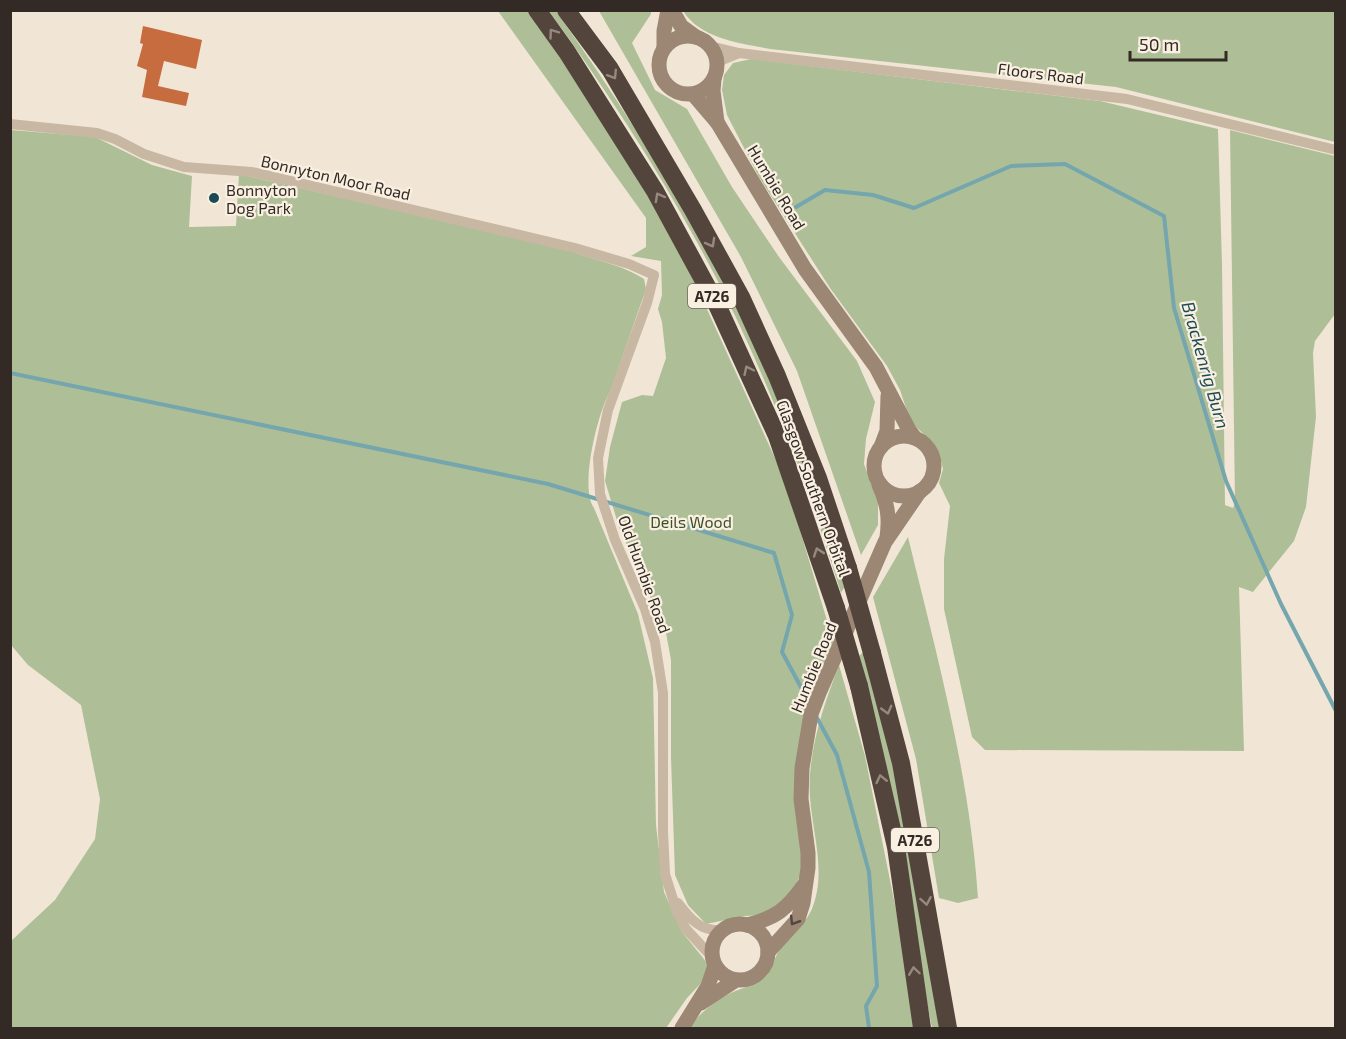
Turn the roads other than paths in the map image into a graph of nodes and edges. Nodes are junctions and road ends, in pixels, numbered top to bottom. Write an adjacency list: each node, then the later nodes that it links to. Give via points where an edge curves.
1 (537, 10): 31 (highway, Glasgow Southern Orbital / A726, one-way to 1, bridge, via 896,847 859,686 777,436 718,307 649,181)
2 (566, 10): 32 (highway, Glasgow Southern Orbital / A726, one-way to 32, bridge, via 610,69 741,297 818,478 848,568 902,763)
3 (668, 10): 7 (street)
4 (672, 10): 5 (street, via 681,26)
5 (696, 37): 6 (street); 7 (street, via 678,37)
6 (710, 46): 8 (street, Floors Road); 9 (street)
7 (664, 47): 11 (street, via 659,66 666,84 683,94)
8 (738, 53): 9 (street, Floors Road); 14 (street, Floors Road, via 1127,99)
9 (717, 62): 10 (street)
10 (714, 79): 11 (street); 12 (street, Humbie Road)
11 (693, 94): 12 (street, Humbie Road)
12 (717, 122): 16 (street, Humbie Road, via 805,269 876,367)
13 (10, 124): 15 (street, Bonnyton Moor Road, via 97,133 184,167 252,172 575,248)
14 (1335, 150)
15 (654, 275): 23 (street, Old Humbie Road, via 608,410 598,458 600,494 645,609 663,693 663,831)
16 (887, 390): 17 (street, Humbie Road); 18 (street, Humbie Road, via 887,431)
17 (915, 438): 18 (street, via 896,437); 20 (street, via 931,453 934,463 932,475)
18 (880, 447): 19 (street, via 874,463)
19 (878, 480): 20 (street, via 897,495); 21 (street, Humbie Road, via 889,510)
20 (920, 491): 21 (street, Humbie Road)
21 (885, 543): 22 (street, Humbie Road, via 812,714 802,768 801,799 808,853)
22 (806, 883): 24 (street, via 776,916); 26 (street, Humbie Road, one-way to 26, via 798,919)
23 (670, 893): 25 (street, via 701,927); 27 (street, via 686,929)
24 (747, 925): 25 (street); 26 (street, via 762,935)
25 (722, 930): 27 (street, Humbie Road, via 714,942)
26 (768, 952): 28 (street, Humbie Road, via 759,973)
27 (713, 961): 28 (street, via 728,978); 29 (street, Humbie Road, via 708,986)
28 (736, 980): 29 (street, Humbie Road)
29 (693, 1008): 30 (street, Humbie Road)
30 (681, 1029)
31 (922, 1029)
32 (948, 1029)

